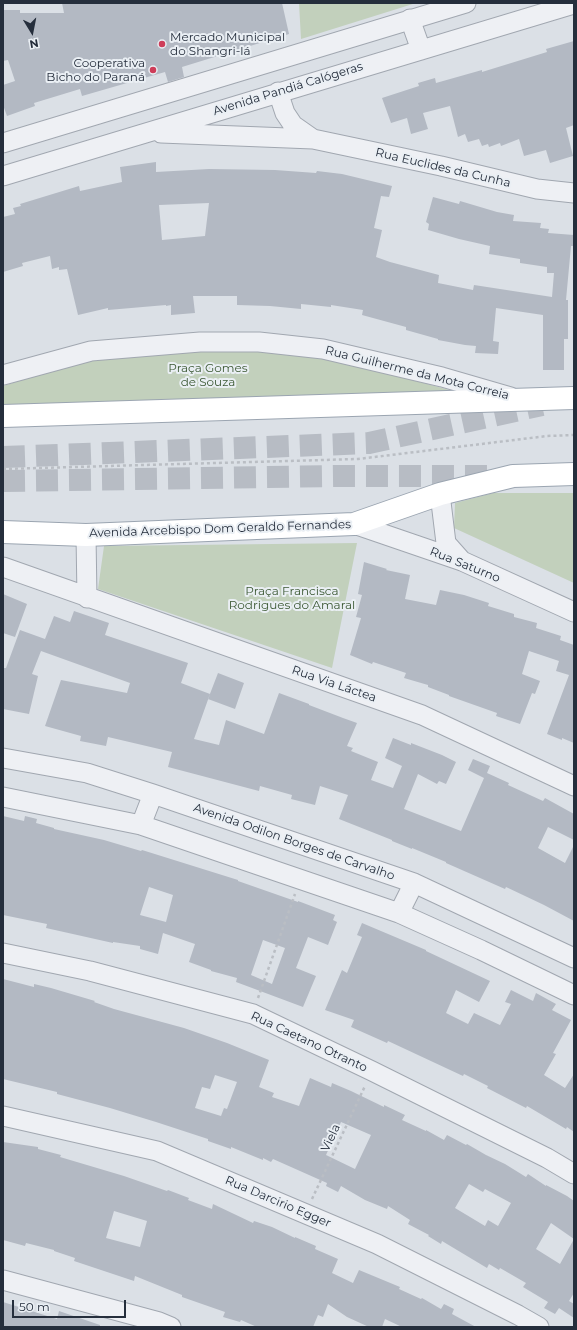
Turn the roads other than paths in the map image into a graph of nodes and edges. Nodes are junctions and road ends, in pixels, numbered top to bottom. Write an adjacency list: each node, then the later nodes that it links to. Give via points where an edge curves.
1 (464, 3): 3 (street)
2 (574, 4): 4 (street, Avenida Pandiá Calógeras)
3 (410, 19): 4 (street); 8 (street)
4 (421, 50): 5 (street, Avenida Pandiá Calógeras)
5 (278, 92): 6 (street, Avenida Pandiá Calógeras); 7 (street, Rua Euclides da Cunha, via 285,113 293,125)
6 (147, 132): 7 (street, Rua Euclides da Cunha); 9 (street, Avenida Pandiá Calógeras)
7 (313, 139): 10 (street, Rua Euclides da Cunha, via 537,188)
8 (3, 142)
9 (3, 176)
10 (574, 193)
11 (3, 375): 13 (street, Rua Guilherme da Mota Correia, via 91,351 200,342 259,342 323,349 442,377)
12 (574, 398): 13 (main road)
13 (522, 400): 14 (main road)
14 (3, 416)
15 (574, 474): 16 (main road, Avenida Arcebispo Dom Geraldo Fernandes, via 513,476)
16 (440, 494): 17 (main road, Avenida Arcebispo Dom Geraldo Fernandes); 20 (street, via 446,543)
17 (354, 524): 19 (main road, Avenida Arcebispo Dom Geraldo Fernandes); 20 (street, Rua Saturno)
18 (3, 532): 19 (main road, Avenida Arcebispo Dom Geraldo Fernandes)
19 (86, 534): 22 (street)
20 (462, 561): 23 (street, Rua Saturno)
21 (3, 567): 22 (street, Rua Via Láctea)
22 (87, 598): 25 (street, Rua Via Láctea, via 422,715)
23 (574, 612)
24 (3, 758): 26 (street, Avenida Odilon Borges de Carvalho, via 87,773)
25 (574, 786)
26 (153, 794): 28 (street); 29 (street, Avenida Odilon Borges de Carvalho)
27 (3, 797): 28 (street)
28 (141, 825): 30 (street)
29 (414, 883): 30 (street); 32 (street, Avenida Odilon Borges de Carvalho)
30 (400, 913): 33 (street)
31 (3, 953): 35 (street, Rua Caetano Otranto, via 90,971 253,1014 547,1158)
32 (574, 958)
33 (574, 995)
34 (3, 1116): 38 (street, Rua Darcirio Egger, via 157,1151 377,1244)
35 (574, 1174)
36 (3, 1280): 37 (street)
37 (171, 1327)
38 (538, 1327)

